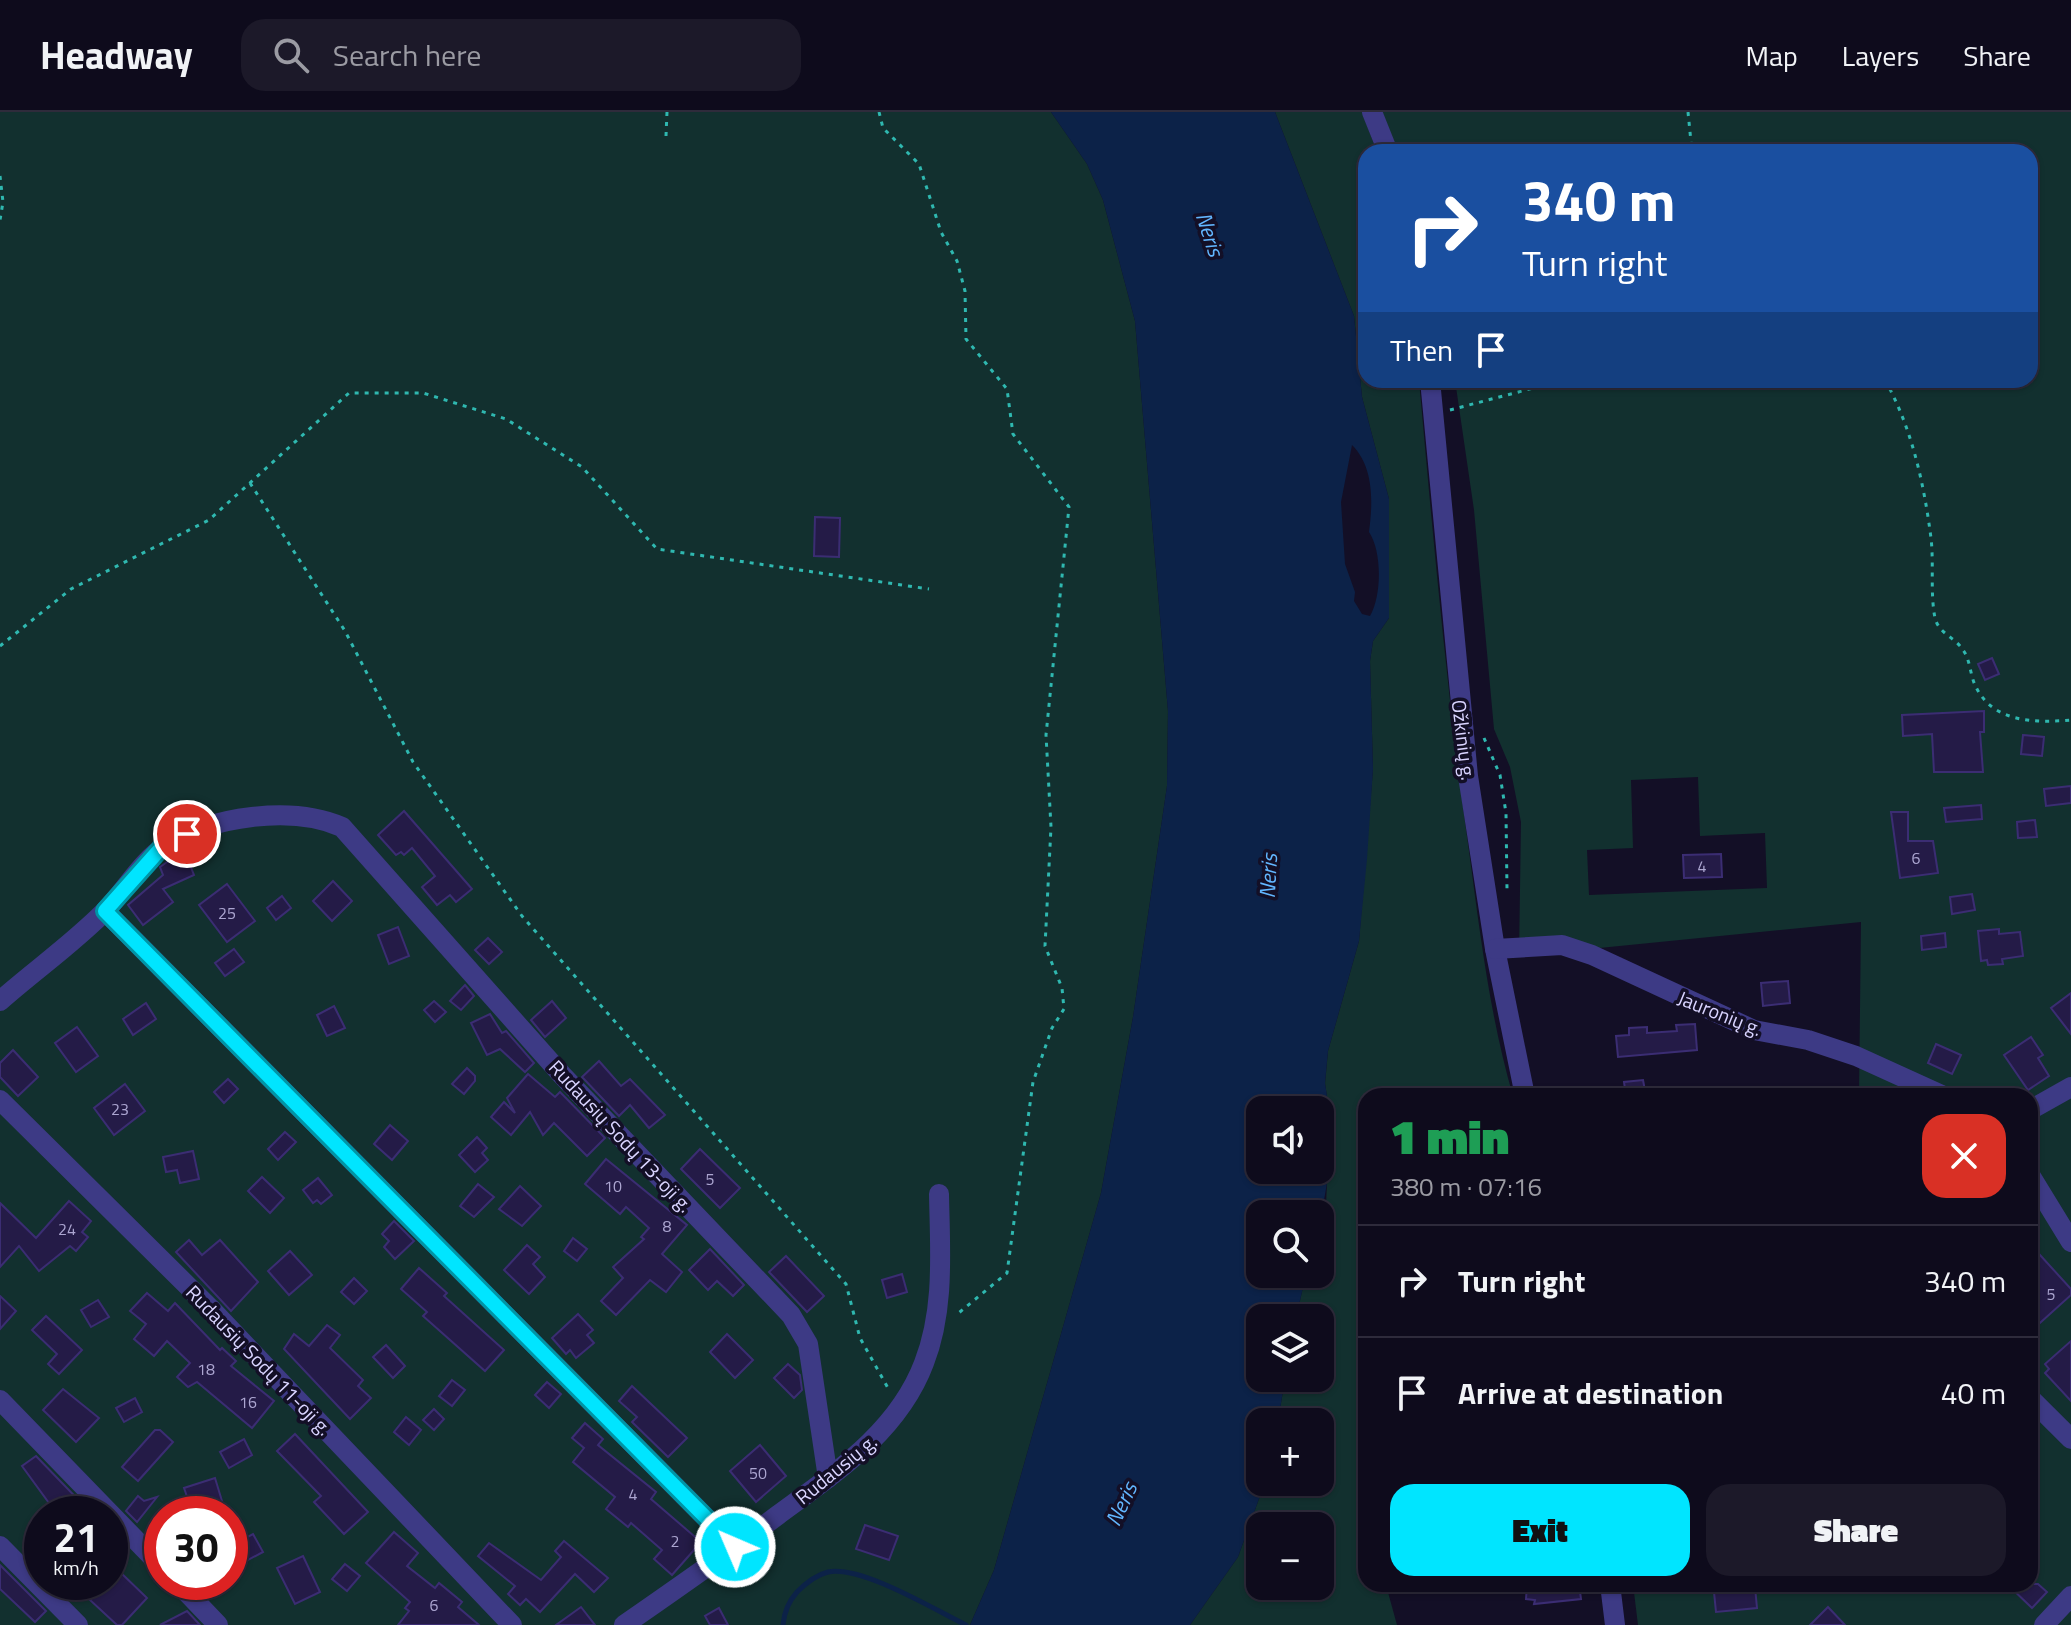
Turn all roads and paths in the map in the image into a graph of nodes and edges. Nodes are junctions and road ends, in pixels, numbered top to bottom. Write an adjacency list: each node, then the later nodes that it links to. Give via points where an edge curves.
1 (667, 112): 5 (path)
2 (879, 112): 32 (path, via 883,128 919,164 941,232 957,261 965,291 966,339 1007,389 1013,434 1069,507 1046,735 1051,827 1045,946 1062,988 1064,1009 1033,1082 1007,1273)
3 (1372, 112): 6 (street)
4 (1688, 112): 7 (path)
5 (666, 136)
6 (1385, 144)
7 (1691, 144)
8 (0, 176): 9 (path)
9 (0, 220)
10 (1434, 388): 14 (street, Ožkinių g.)
11 (1533, 388): 14 (path)
12 (1888, 388): 18 (path, via 1917,459 1931,539 1936,620 1964,651 1976,687 1994,709 2014,718)
13 (1451, 395): 14 (path)
14 (1444, 411): 22 (street, Ožkinių g., via 1457,687)
15 (250, 483): 16 (path, via 349,393 423,393 506,419 582,467 657,549); 17 (path, via 209,520 71,589); 35 (path, via 345,631 413,762 522,916 846,1284 860,1338)
16 (929, 589)
17 (0, 646)
18 (2071, 720)
19 (1481, 726): 20 (path, via 1500,775 1506,813)
20 (1507, 895)
21 (105, 911): 23 (street); 37 (street, Rudausių Sodų 13-oji g., via 162,847 187,834 240,820 295,814 342,827 562,1075 791,1315 808,1344); 39 (street)
22 (1495, 949): 25 (street, Ožkinių g.); 26 (street, Jauronių g., via 1562,945 1754,1030 1856,1056)
23 (0, 1001)
24 (2071, 1087): 28 (street)
25 (1523, 1088)
26 (1926, 1088)
27 (0, 1100): 46 (street, Rudausių Sodų 11-oji g., via 210,1308)
28 (2038, 1106)
29 (2038, 1188): 31 (street)
30 (939, 1194): 32 (street, Rudausių g., via 940,1293)
31 (2071, 1242)
32 (933, 1334): 35 (street, Rudausių g.)
33 (0, 1400): 40 (street)
34 (2038, 1406): 36 (street)
35 (899, 1409): 37 (street, Rudausių g., via 871,1443)
36 (2071, 1439)
37 (828, 1478): 39 (street, Rudausių g.)
38 (0, 1546): 44 (street)
39 (735, 1547): 47 (street, Rudausių g.)
40 (144, 1548)
41 (1611, 1592): 48 (street)
42 (2071, 1596): 49 (street)
43 (194, 1600): 45 (street)
44 (78, 1625)
45 (218, 1625)
46 (512, 1625)
47 (624, 1625)
48 (1615, 1625)
49 (2044, 1625)

